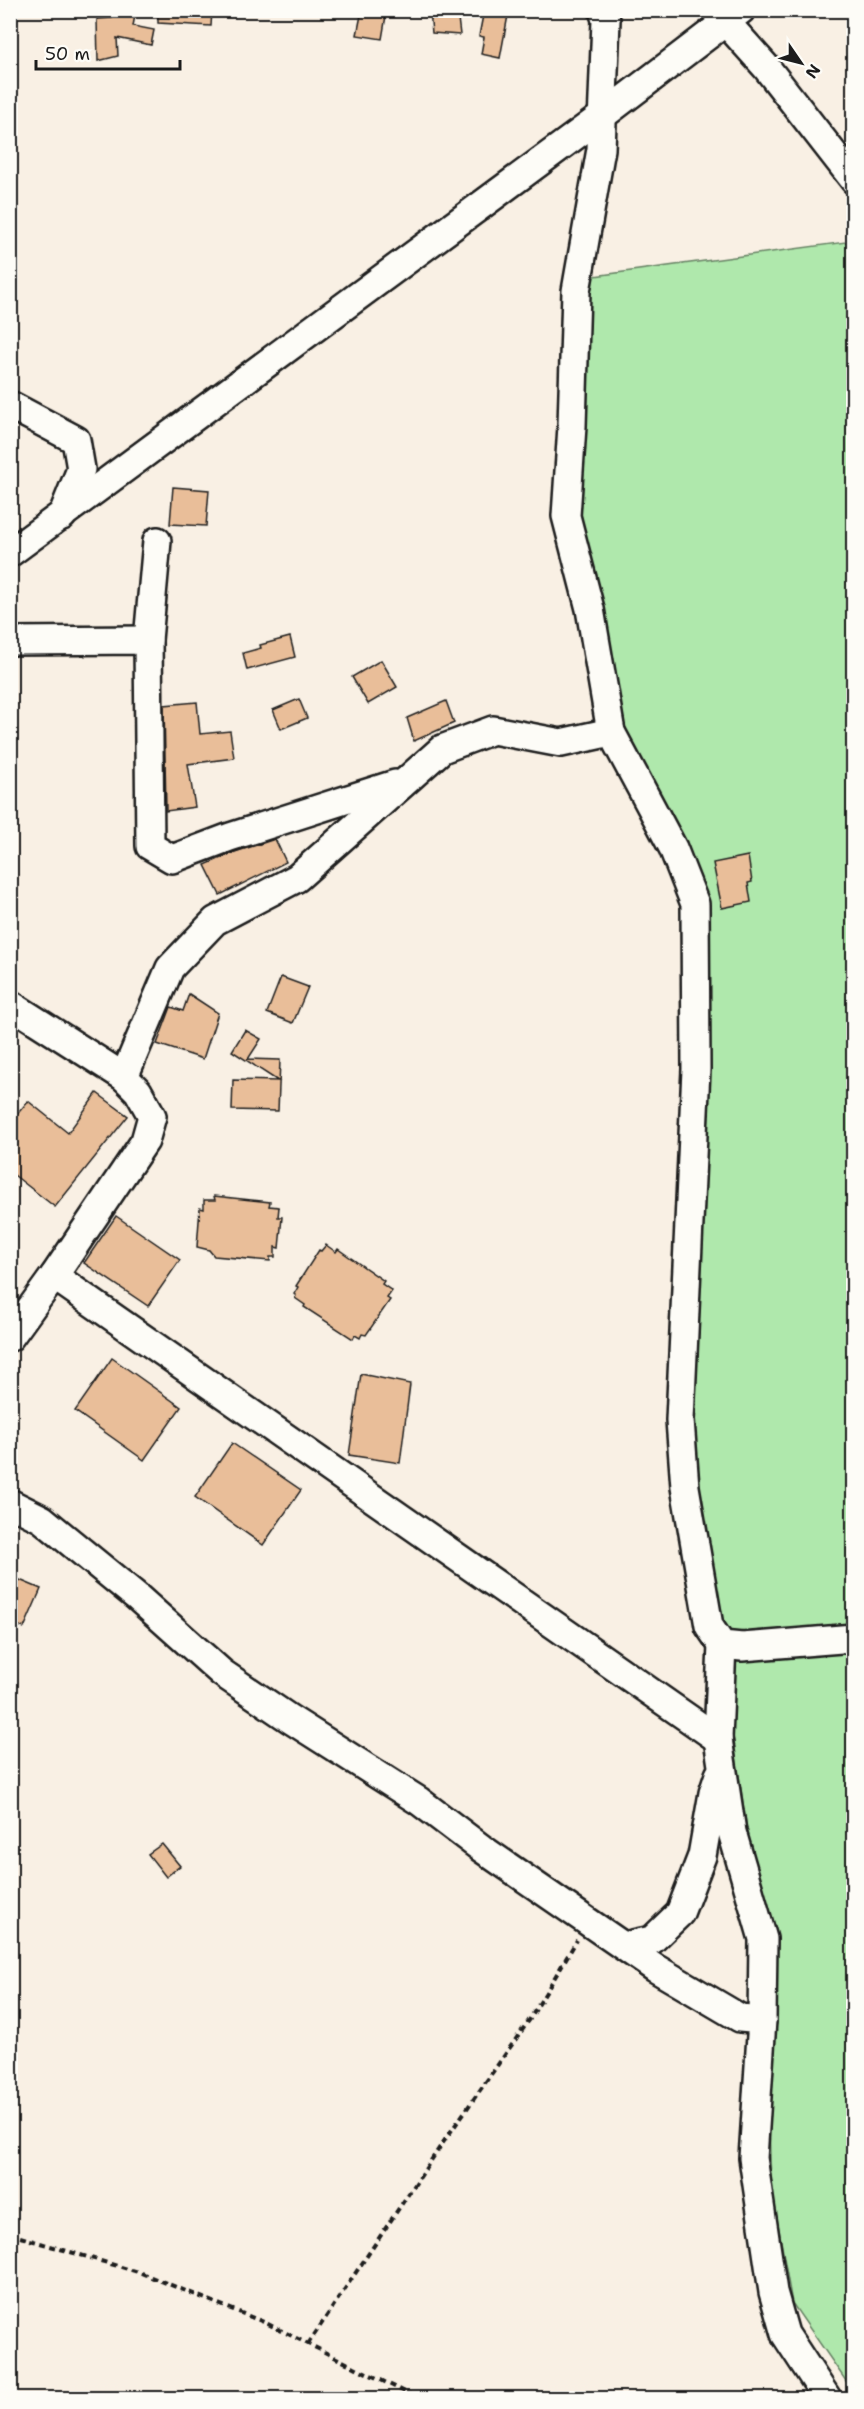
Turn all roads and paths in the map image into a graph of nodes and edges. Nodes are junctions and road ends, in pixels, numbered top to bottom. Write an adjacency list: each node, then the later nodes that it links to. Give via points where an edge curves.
1 (603, 10): 3 (street, via 606,20)
2 (727, 14): 3 (street); 4 (street)
3 (602, 116): 6 (street); 11 (street, via 601,149 576,291 566,516 590,609)
4 (851, 173)
5 (10, 405): 6 (street, via 76,440 81,470)
6 (62, 516): 8 (street)
7 (156, 541): 9 (street)
8 (10, 553)
9 (148, 640): 10 (street); 12 (street, via 150,846 172,859 241,833)
10 (10, 641)
11 (611, 732): 12 (street, via 561,743 494,730 442,749); 19 (street, via 673,848 695,904 695,1080 680,1419 685,1487 709,1626)
12 (405, 782): 14 (street, via 297,878 215,921 170,968)
13 (10, 1005): 14 (street)
14 (124, 1077): 15 (street, via 138,1091 152,1116 145,1141)
15 (54, 1276): 16 (street); 20 (street)
16 (10, 1337)
17 (10, 1503): 22 (street, via 42,1520 222,1673 419,1801)
18 (854, 1638): 19 (street, via 742,1647)
19 (722, 1645): 20 (street)
20 (718, 1739): 21 (street)
21 (722, 1767): 23 (street, via 713,1793 702,1856 680,1913 652,1940); 24 (street, via 732,1832 763,1939)
22 (588, 1922): 23 (street); 26 (path, via 530,2019)
23 (624, 1946): 24 (street, via 740,2018)
24 (762, 2020): 28 (street, via 753,2158 773,2292 785,2334)
25 (10, 2234): 26 (path, via 141,2273)
26 (308, 2344): 27 (path)
27 (417, 2398)
28 (827, 2398)

